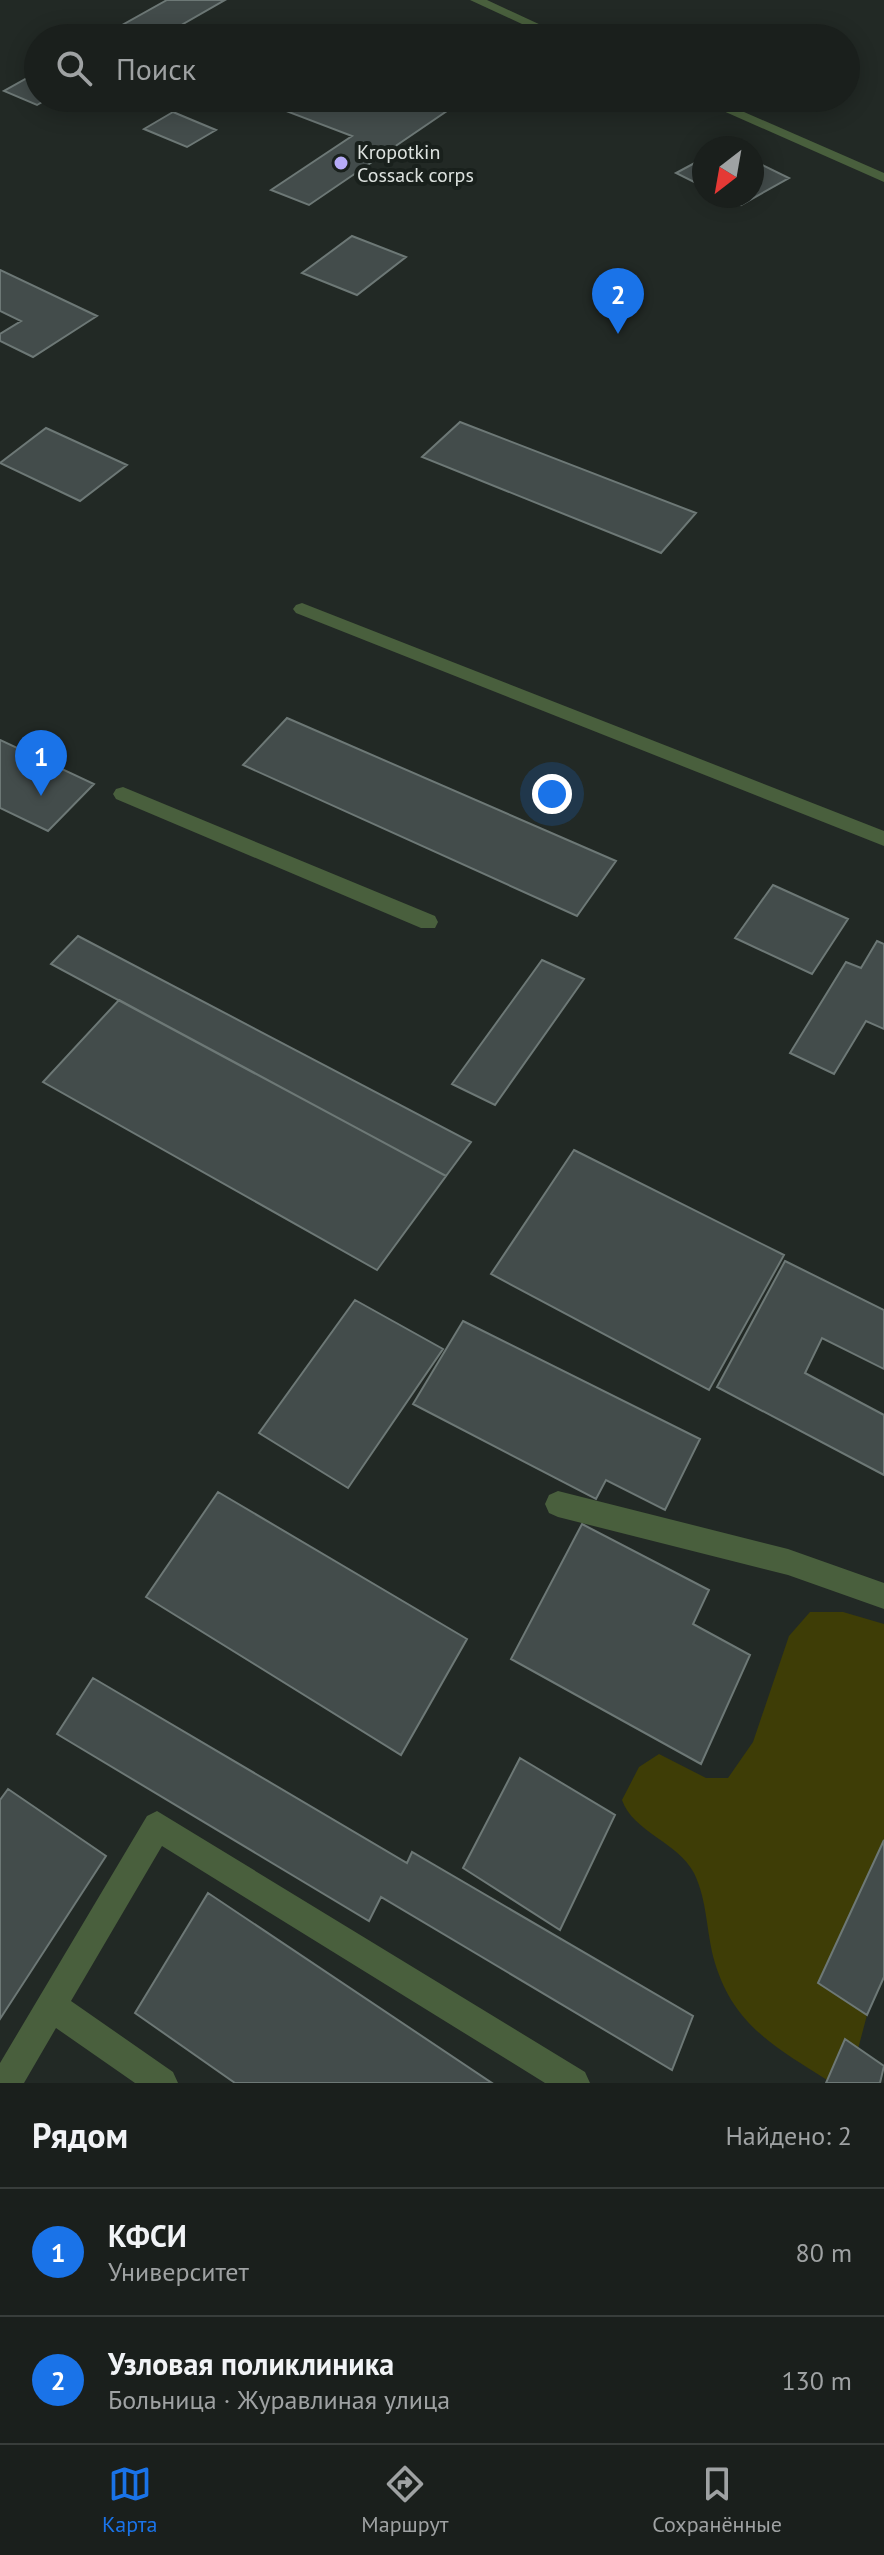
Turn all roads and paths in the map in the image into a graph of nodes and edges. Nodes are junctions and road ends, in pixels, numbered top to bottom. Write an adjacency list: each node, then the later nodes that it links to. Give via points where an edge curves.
1 (476, 0): 2 (street)
2 (531, 24)
3 (733, 112): 4 (street)
4 (884, 178)
5 (302, 609): 7 (street)
6 (123, 794): 8 (street)
7 (884, 839)
8 (428, 922)
9 (558, 1504): 10 (street, via 788,1562)
10 (884, 1596)
11 (50, 2005): 12 (street); 13 (street); 14 (street, via 157,1826)
12 (6, 2083)
13 (162, 2083)
14 (574, 2083)

